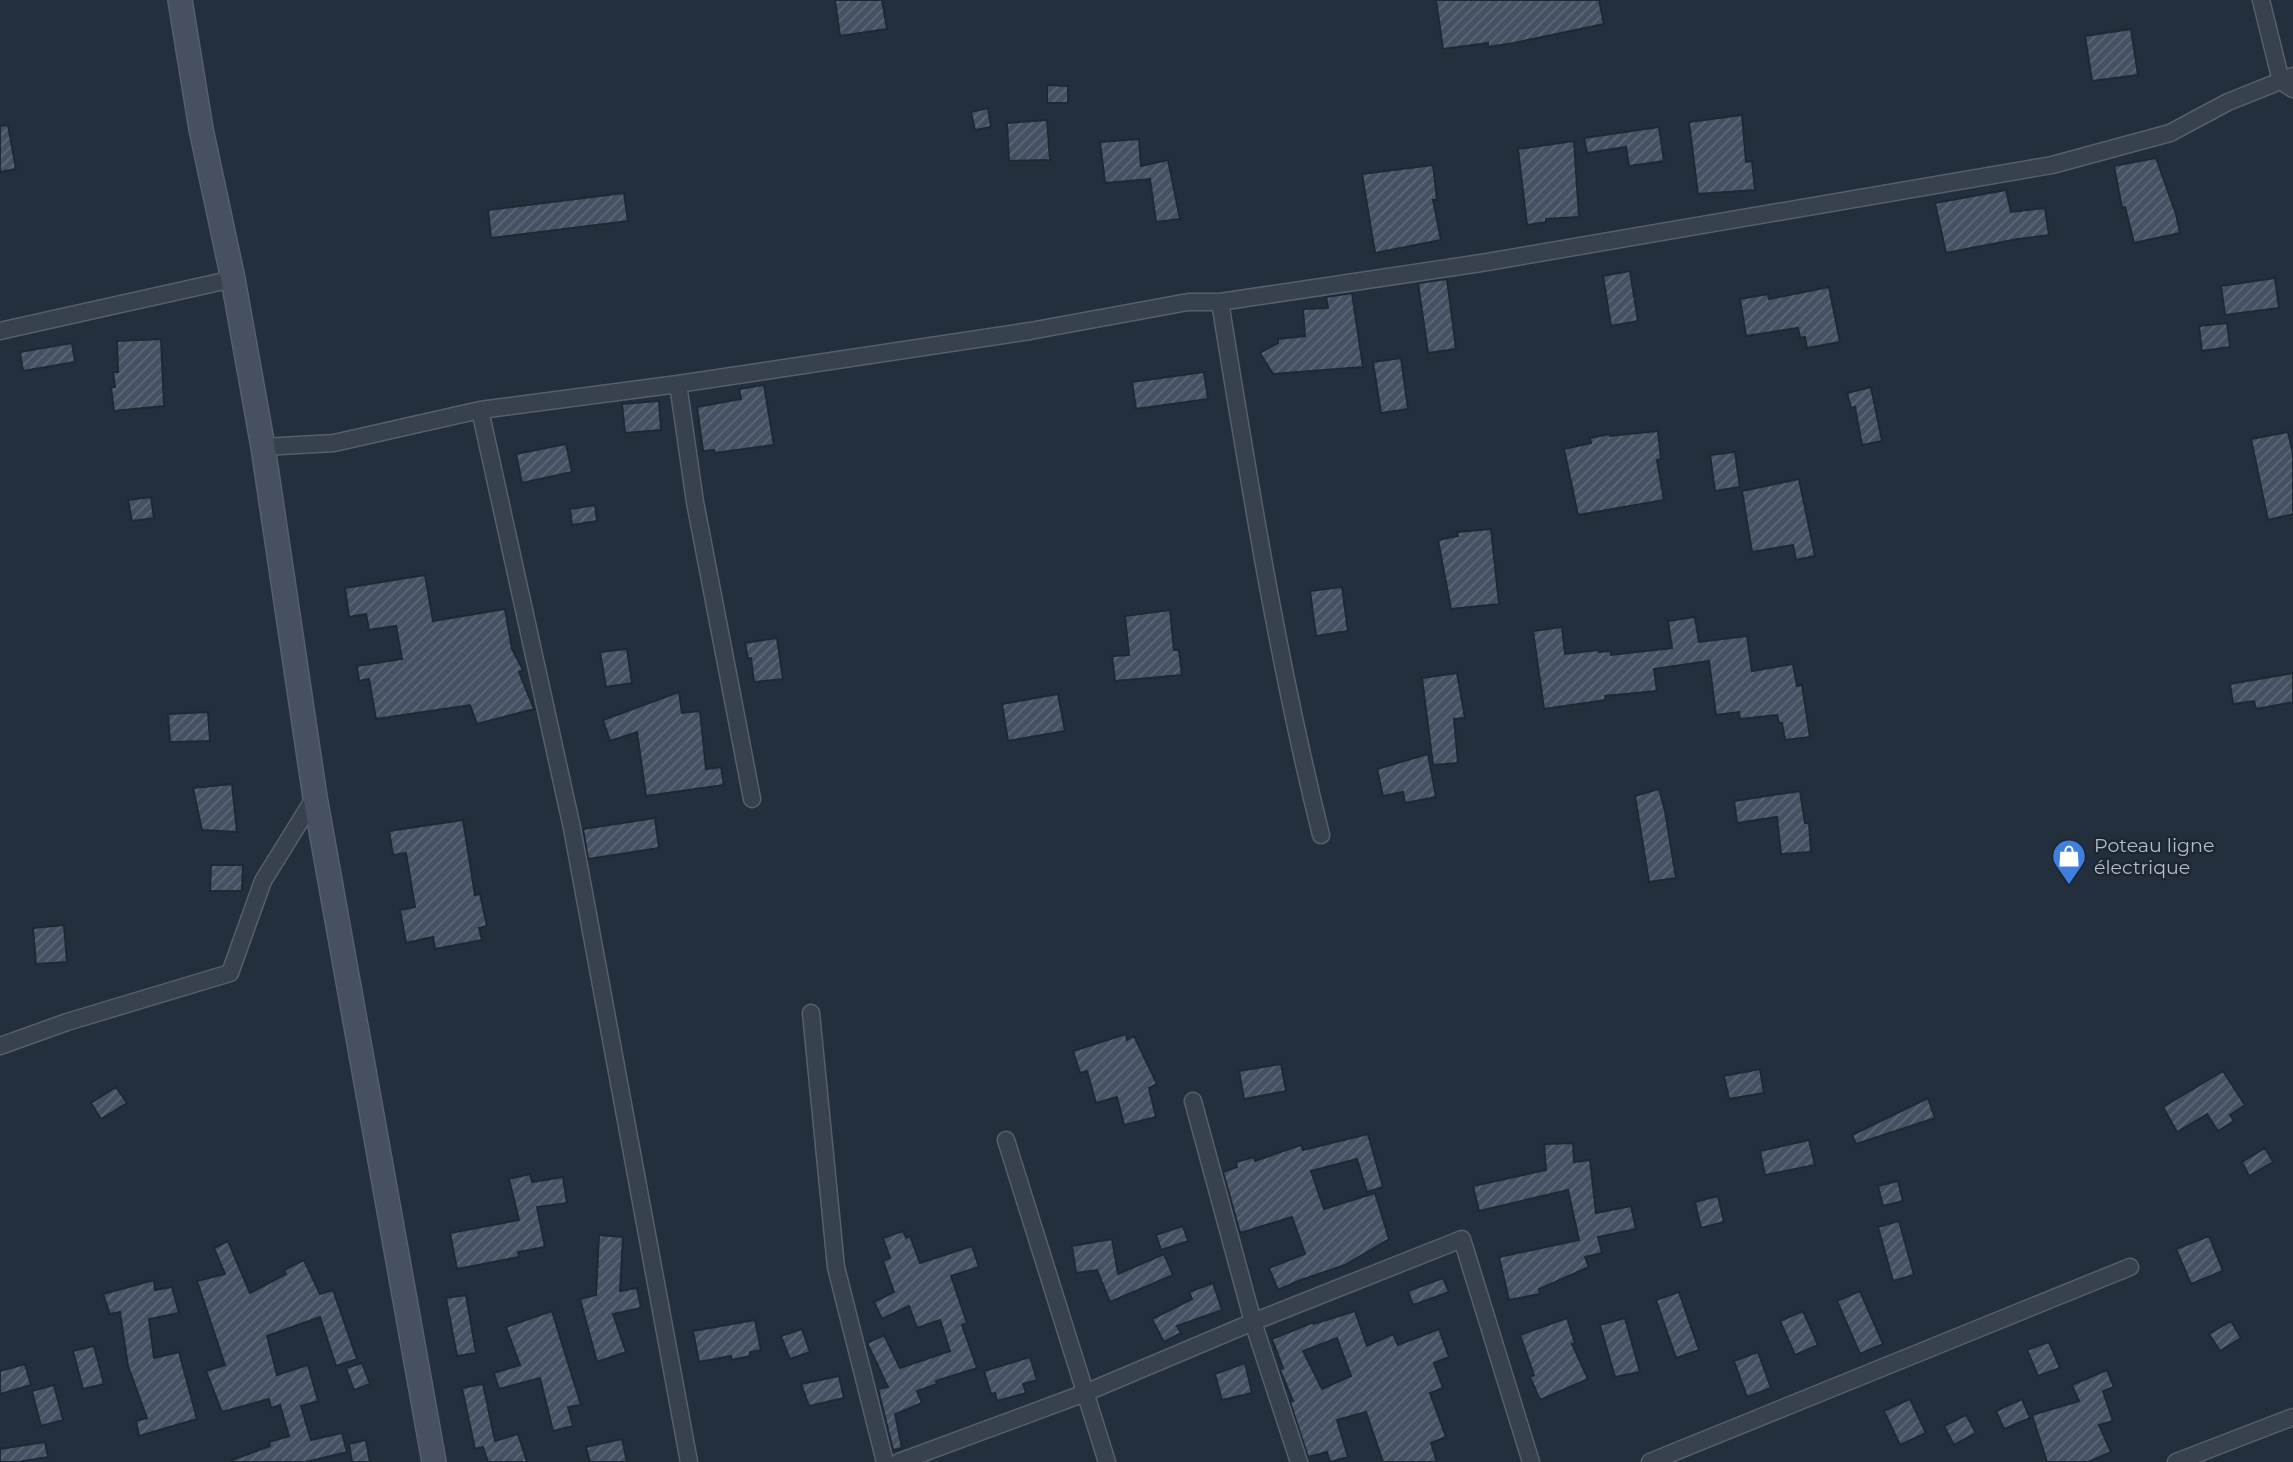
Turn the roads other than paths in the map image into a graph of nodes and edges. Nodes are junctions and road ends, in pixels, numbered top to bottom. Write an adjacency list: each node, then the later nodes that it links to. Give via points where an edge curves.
1 (180, 0): 4 (street)
2 (2261, 0): 3 (street)
3 (2289, 82): 5 (street, via 2228,102 2170,133 2052,165 1494,261)
4 (233, 279): 6 (street); 9 (street)
5 (1220, 302): 7 (street, via 1188,302 1030,331); 12 (street, via 1260,542)
6 (0, 331)
7 (678, 384): 8 (street); 11 (street, via 695,502)
8 (480, 410): 9 (street, via 334,443); 22 (street, via 572,828)
9 (263, 447): 10 (street)
10 (316, 797): 14 (street, via 263,881 230,973); 21 (street)
11 (752, 799)
12 (1321, 835)
13 (811, 1013): 23 (street, via 836,1267)
14 (0, 1046)
15 (1193, 1101): 18 (street)
16 (1006, 1140): 19 (street)
17 (2130, 1267): 28 (street)
18 (1253, 1322): 19 (street); 26 (street); 27 (street, via 1462,1239)
19 (1085, 1392): 24 (street); 25 (street)
20 (2293, 1417): 29 (street)
21 (434, 1462)
22 (690, 1462)
23 (885, 1462)
24 (899, 1462)
25 (1107, 1462)
26 (1299, 1462)
27 (1531, 1462)
28 (1650, 1462)
29 (2176, 1462)

